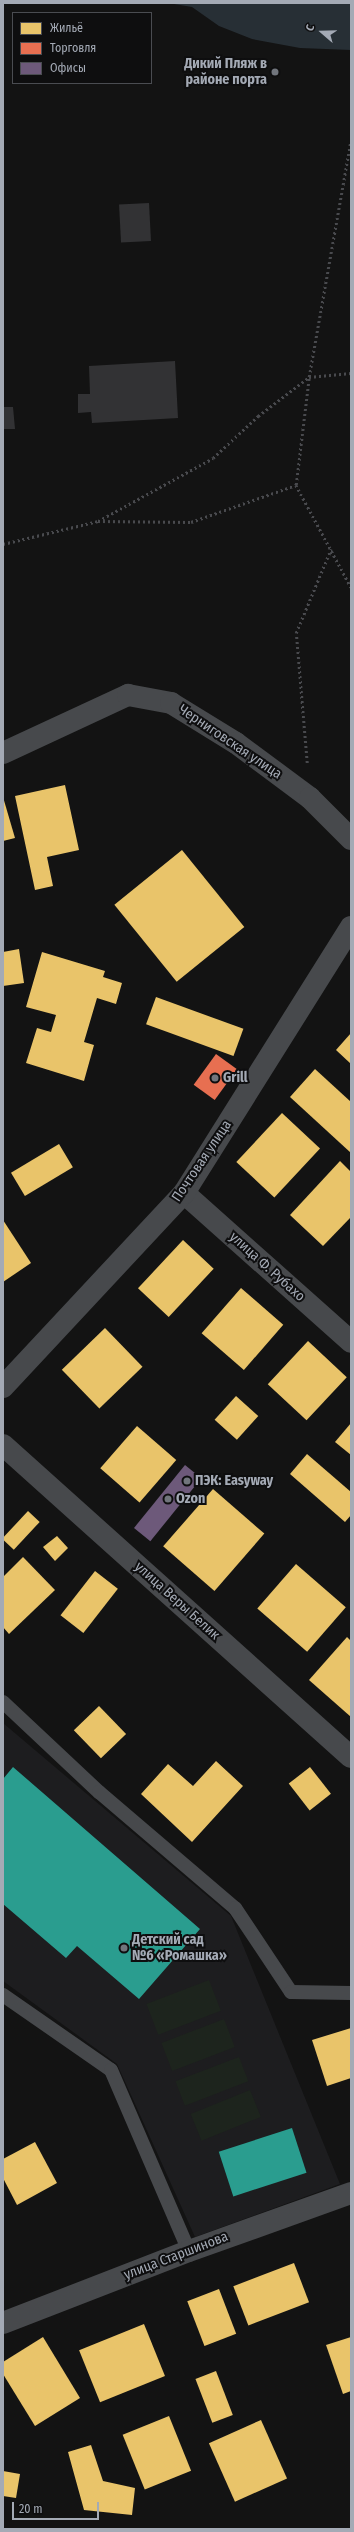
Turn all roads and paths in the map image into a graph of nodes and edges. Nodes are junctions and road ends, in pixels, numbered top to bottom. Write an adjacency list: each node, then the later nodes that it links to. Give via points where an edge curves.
1 (350, 144): 3 (path)
2 (351, 373): 3 (path)
3 (309, 377): 4 (path); 5 (path, via 258,416 213,458)
4 (296, 485): 5 (path, via 191,522); 7 (path)
5 (98, 521): 6 (path)
6 (3, 544)
7 (331, 549): 8 (path); 10 (path, via 296,633)
8 (351, 587)
9 (3, 753): 10 (street, Черниговская улица, via 128,695 171,703 236,744)
10 (310, 798): 11 (street, Черниговская улица)
11 (351, 839)
12 (351, 926): 13 (street, Почтовая улица)
13 (184, 1192): 14 (street, улица Ф. Рубахо); 15 (street, Почтовая улица)
14 (351, 1342)
15 (3, 1387)
16 (3, 1445): 18 (street, улица Веры Белик)
17 (3, 1702): 20 (lane, via 99,1792 235,1908 292,1992)
18 (351, 1757)
19 (3, 1994): 22 (lane, via 111,2070)
20 (351, 1994)
21 (351, 2193): 22 (street, улица Старшинова)
22 (189, 2251): 23 (street, улица Старшинова)
23 (3, 2323)

